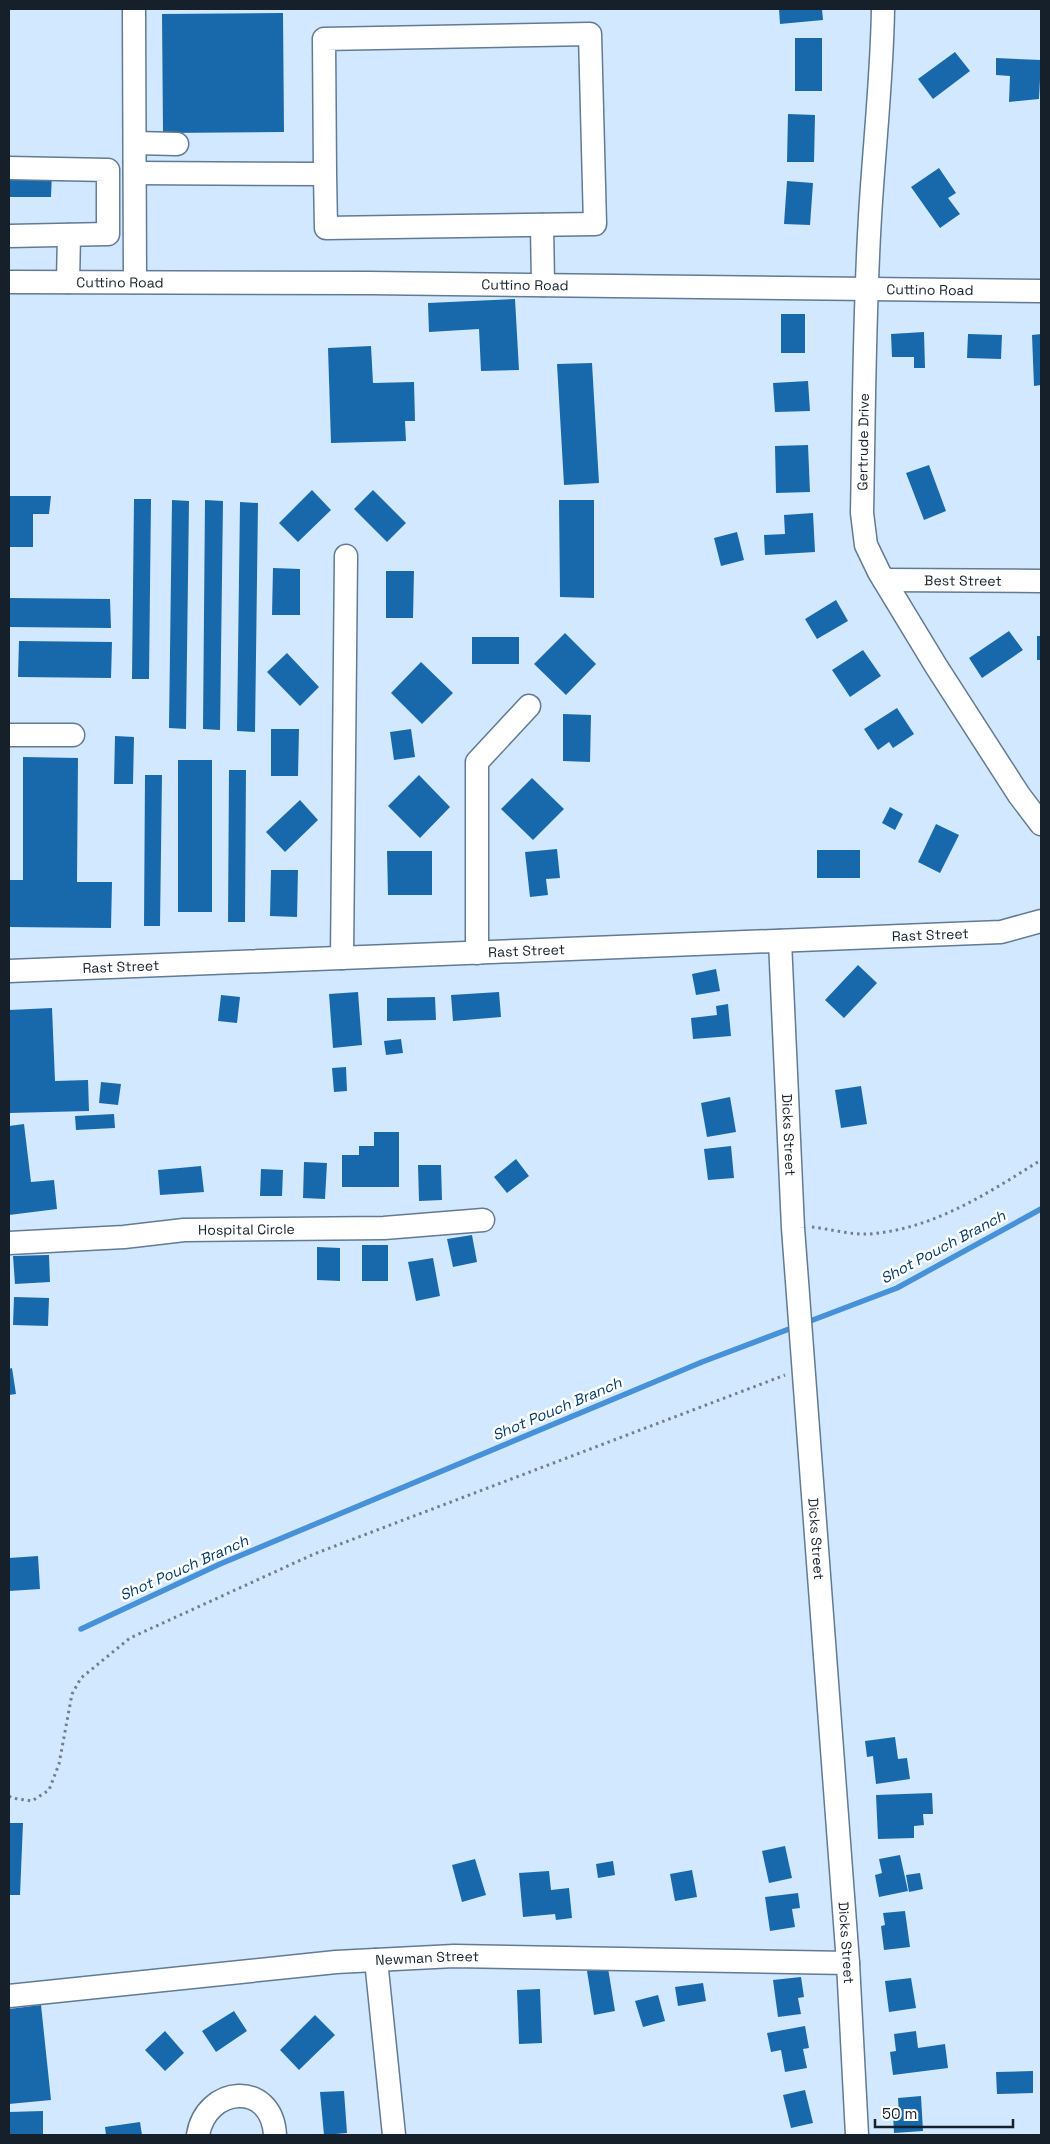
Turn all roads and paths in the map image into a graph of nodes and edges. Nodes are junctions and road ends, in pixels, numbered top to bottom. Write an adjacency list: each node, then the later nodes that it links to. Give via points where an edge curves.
1 (134, 9): 3 (street)
2 (883, 9): 15 (street, Gertrude Drive)
3 (135, 143): 4 (street); 6 (street)
4 (177, 144)
5 (9, 168): 10 (street, via 108,170 108,234)
6 (135, 173): 7 (street); 13 (street)
7 (325, 174): 8 (street, via 326,228); 8 (street, via 324,39 590,34 595,224)
8 (542, 226): 14 (street)
9 (9, 236): 10 (street)
10 (69, 236): 12 (street)
11 (9, 282): 12 (street, Cuttino Road)
12 (68, 282): 13 (street, Cuttino Road)
13 (135, 282): 14 (street, Cuttino Road)
14 (543, 286): 15 (street, Cuttino Road)
15 (867, 289): 16 (street, Cuttino Road); 18 (street, Gertrude Drive, via 862,513 866,545)
16 (1041, 291)
17 (346, 556): 27 (street)
18 (884, 580): 19 (street, Best Street); 23 (street, Gertrude Drive, via 1019,795)
19 (1041, 581)
20 (529, 706): 26 (street, via 477,762)
21 (9, 735): 22 (street)
22 (74, 735)
23 (1041, 824)
24 (1041, 922): 25 (street, Rast Street, via 1001,932)
25 (780, 941): 26 (street, Rast Street); 33 (street, Dicks Street)
26 (477, 953): 27 (street, Rast Street)
27 (342, 958): 28 (street, Rast Street)
28 (9, 971)
29 (1041, 1160): 31 (path, via 969,1204 909,1228 867,1234)
30 (483, 1220): 32 (street, Hospital Circle, via 384,1228 184,1230)
31 (809, 1226)
32 (9, 1243)
33 (802, 1359): 34 (path, via 314,1554 130,1638 81,1678 72,1694 59,1764 49,1790 32,1802); 36 (street, Dicks Street)
34 (9, 1796)
35 (376, 1960): 36 (street, Newman Street, via 454,1956); 37 (street, Newman Street); 40 (street)
36 (848, 1963): 41 (street, Dicks Street)
37 (9, 1996)
38 (198, 2135): 39 (street, via 206,2111 220,2100 235,2096 257,2100 267,2109)
39 (275, 2135)
40 (394, 2135)
41 (857, 2135)

